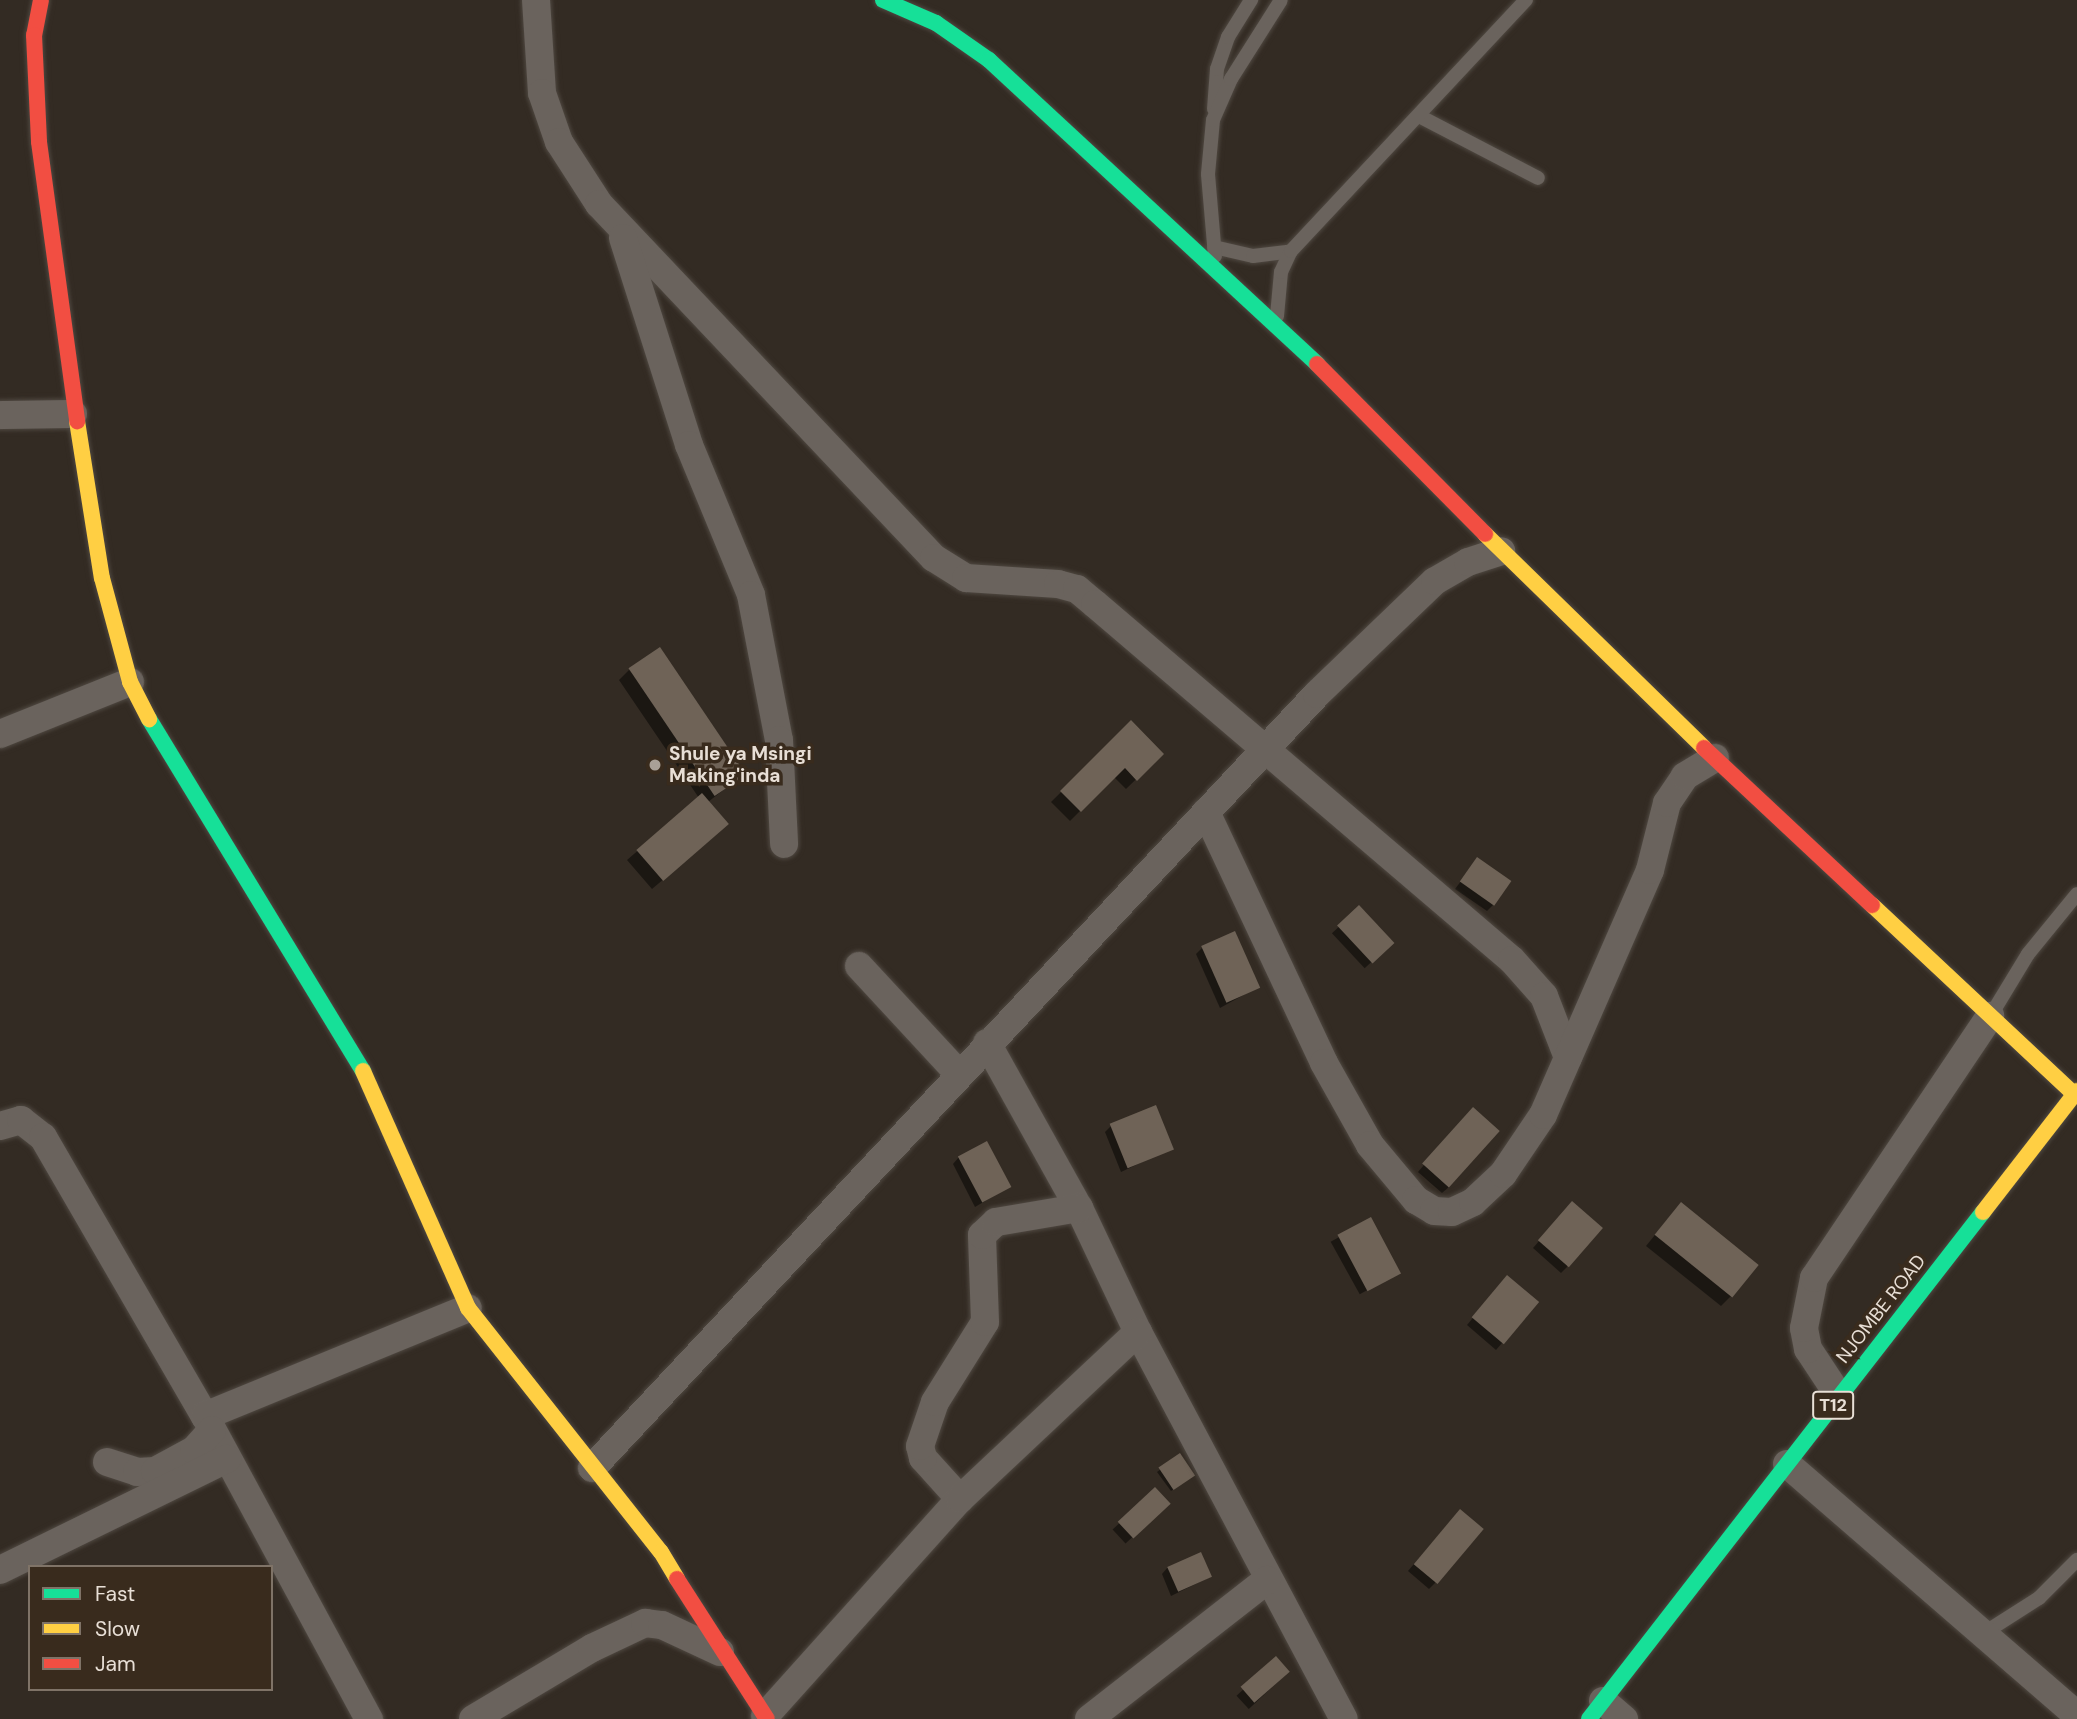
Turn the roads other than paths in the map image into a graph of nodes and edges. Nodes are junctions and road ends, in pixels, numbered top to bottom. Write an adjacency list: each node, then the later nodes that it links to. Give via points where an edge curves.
1 (41, 0): 15 (main road, via 34,35 39,142)
2 (536, 0): 10 (street, via 542,93 559,142)
3 (886, 0): 13 (main road, via 936,23 989,60)
4 (1251, 0): 8 (lane, via 1228,37 1217,69)
5 (1281, 0): 8 (lane, via 1231,79)
6 (1526, 0): 7 (lane)
7 (1419, 116): 9 (lane); 12 (lane)
8 (1213, 120): 11 (lane, via 1208,174)
9 (1538, 178)
10 (618, 225): 20 (street, via 934,558 966,578 1058,584 1077,590); 23 (street, via 690,445 751,595 779,740)
11 (1213, 247): 12 (lane, via 1253,256); 13 (lane)
12 (1291, 251): 14 (lane, via 1276,294)
13 (1217, 269): 14 (main road)
14 (1278, 324): 17 (main road)
15 (74, 414): 16 (street); 18 (main road, via 102,578)
16 (0, 415)
17 (1501, 551): 20 (street, via 1468,562 1435,581); 21 (main road)
18 (130, 682): 19 (street); 33 (main road, via 163,744 340,1026 377,1097)
19 (0, 734)
20 (1268, 747): 22 (street); 28 (street, via 1530,977 1558,1024)
21 (1716, 758): 26 (main road); 28 (street, via 1685,776 1667,803 1650,870)
22 (1206, 812): 27 (street); 28 (street, via 1324,1063 1370,1145 1416,1200 1434,1211 1452,1212 1489,1189 1525,1145)
23 (783, 844)
24 (2077, 894): 26 (lane, via 2028,954)
25 (859, 966): 29 (street)
26 (1990, 1016): 30 (main road); 35 (street, via 1814,1278 1804,1328 1808,1349)
27 (987, 1043): 29 (street); 32 (street)
28 (1568, 1058)
29 (959, 1074): 40 (street)
30 (2076, 1093): 35 (main road, NJOMBE ROAD / T12)
31 (0, 1126): 36 (street, via 21,1120 43,1137)
32 (1079, 1208): 34 (street); 41 (street, via 996,1222 982,1235 985,1322 935,1402 920,1446 923,1458)
33 (468, 1308): 36 (street); 40 (main road)
34 (1138, 1332): 41 (street); 44 (street)
35 (1839, 1396): 39 (main road, NJOMBE ROAD / T12)
36 (209, 1423): 37 (street); 38 (street, via 175,1464 137,1472)
37 (227, 1459): 43 (street); 50 (street)
38 (107, 1462)
39 (1787, 1464): 45 (street); 47 (main road, NJOMBE ROAD / T12)
40 (592, 1468): 46 (main road, via 661,1552)
41 (960, 1499): 49 (street)
42 (2077, 1560): 45 (lane, via 2039,1598)
43 (0, 1570)
44 (1267, 1580): 52 (street); 53 (street)
45 (1981, 1635): 48 (street)
46 (720, 1652): 49 (main road); 51 (street, via 662,1625 645,1623 592,1648)
47 (1605, 1713)
48 (2077, 1715)
49 (766, 1717)
50 (369, 1719)
51 (473, 1719)
52 (1089, 1719)
53 (1344, 1719)

